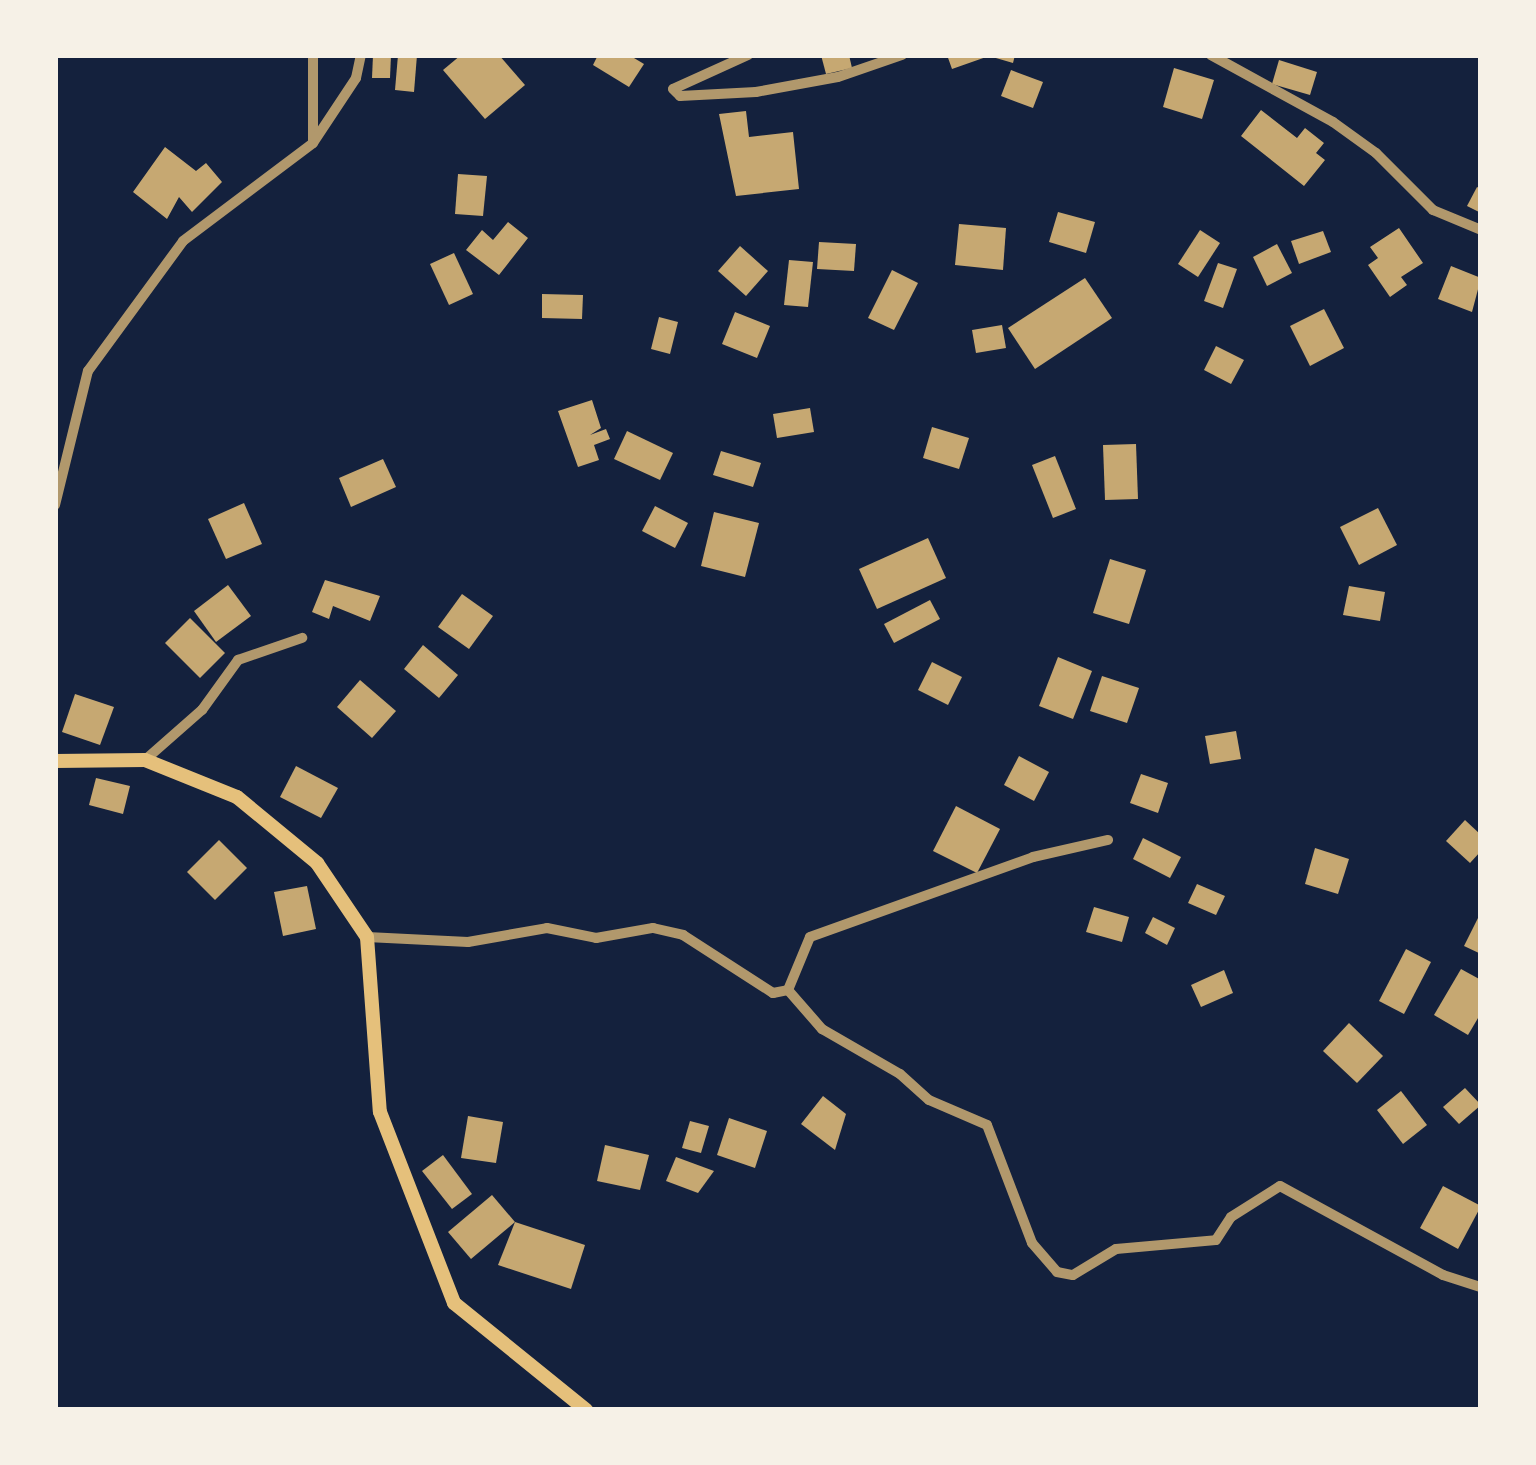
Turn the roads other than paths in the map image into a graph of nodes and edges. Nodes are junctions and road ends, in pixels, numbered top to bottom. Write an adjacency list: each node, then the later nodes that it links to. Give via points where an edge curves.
1 (314, 55): 6 (street)
2 (361, 55): 6 (street, via 356,78)
3 (748, 55): 4 (street, via 673,90 680,96 756,92 838,78)
4 (902, 55)
5 (1211, 55): 7 (street, via 1334,122 1433,210)
6 (313, 143): 8 (street, via 183,242 88,371)
7 (1481, 230)
8 (55, 505)
9 (302, 638): 10 (street, via 238,660 202,710)
10 (145, 760): 11 (main road); 13 (main road, via 237,797 317,863)
11 (55, 761)
12 (1108, 840): 14 (street, via 1032,857 810,937)
13 (366, 937): 14 (street, via 468,942 547,928 596,938 653,928 683,935 773,992); 16 (main road, via 380,1112 454,1303)
14 (788, 990): 15 (street, via 822,1029 900,1074 929,1100 987,1125 1032,1243 1057,1272 1073,1274 1116,1249 1216,1240 1232,1218 1280,1186 1443,1275)
15 (1481, 1288)
16 (586, 1410)

